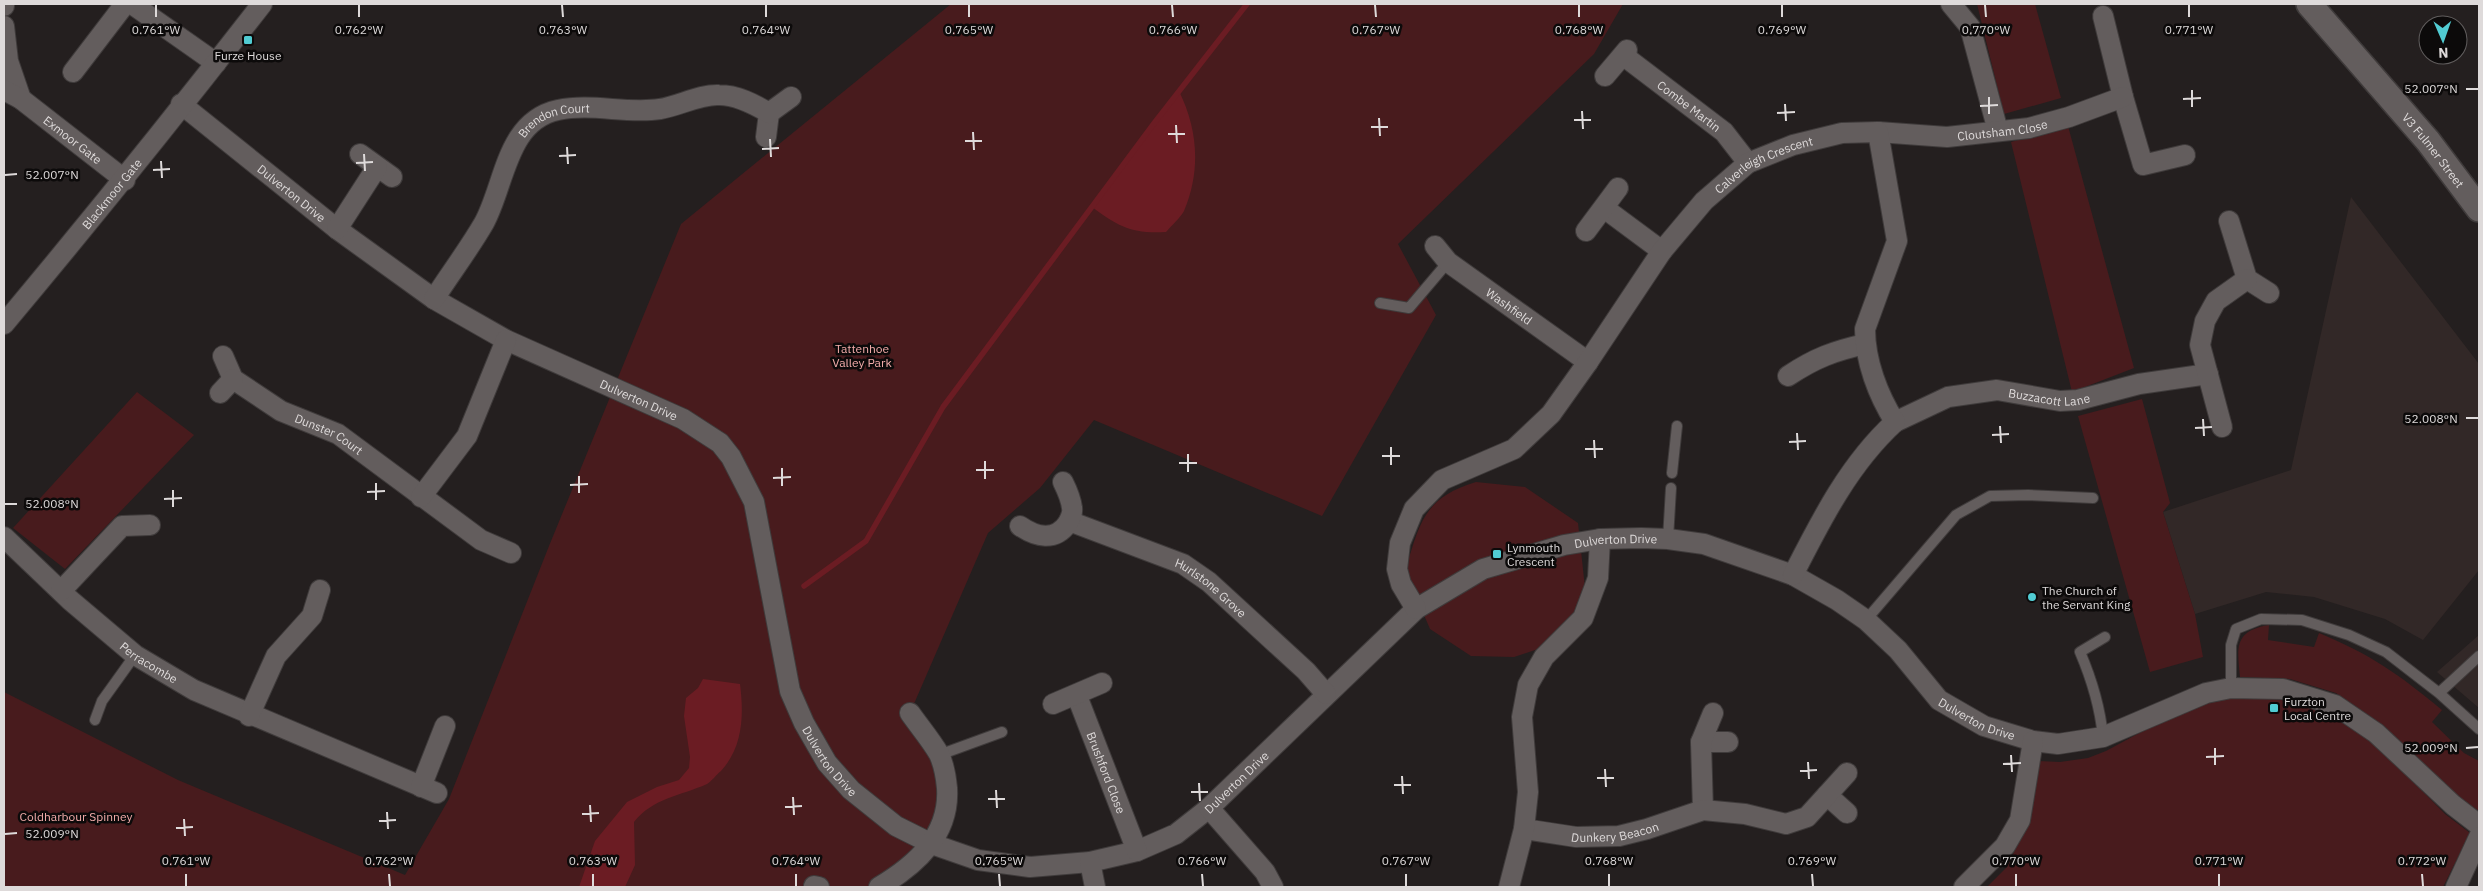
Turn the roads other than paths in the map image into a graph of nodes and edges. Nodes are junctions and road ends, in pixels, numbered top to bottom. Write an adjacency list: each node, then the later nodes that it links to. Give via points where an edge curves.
1 (125, 4): 9 (street)
2 (132, 4): 8 (street)
3 (262, 4): 8 (street, Blackmoor Gate)
4 (1951, 4): 16 (street, via 1970,27)
5 (2309, 4): 25 (street, V3 Fulmer Street, via 2428,141)
6 (2103, 16): 13 (street)
7 (4, 26): 11 (street, Exmoor Gate)
8 (216, 63): 14 (street, Blackmoor Gate)
9 (73, 72)
10 (1605, 76): 21 (street, Combe Martin, via 1626,53 1724,132)
11 (12, 94): 22 (street, Exmoor Gate)
12 (791, 97): 15 (street)
13 (2123, 97): 16 (street, Cloutsham Close, via 2046,124); 20 (street, via 2143,165)
14 (181, 104): 22 (street, Blackmoor Gate); 27 (street, Dulverton Drive)
15 (769, 113): 18 (street); 34 (street, Brendon Court, via 748,101 719,95 660,109 556,110 530,124 512,148 484,223)
16 (1998, 131): 17 (street, Cloutsham Close, via 1947,137)
17 (1878, 132): 21 (street, Calverleigh Crescent, via 1842,133 1793,145); 38 (street, via 1897,241 1865,329)
18 (766, 137)
19 (360, 154): 27 (street, via 384,172)
20 (2185, 156)
21 (1748, 163): 30 (street, Calverleigh Crescent, via 1704,201)
22 (125, 180): 36 (street, Blackmoor Gate)
23 (1618, 188): 24 (street)
24 (1604, 208): 28 (street); 30 (street)
25 (2479, 209)
26 (2229, 221): 32 (street)
27 (336, 229): 34 (street, Dulverton Drive)
28 (1586, 231)
29 (1435, 246): 31 (street, Washfield)
30 (1662, 251): 40 (street, Calverleigh Crescent)
31 (1448, 262): 35 (lane, via 1409,308); 40 (street, Washfield)
32 (2247, 279): 33 (street); 41 (street, via 2216,301 2205,321 2200,345)
33 (2269, 293)
34 (434, 299): 37 (street, Dulverton Drive)
35 (1380, 303)
36 (4, 324)
37 (506, 340): 49 (street, via 467,436); 92 (street, Dulverton Drive, via 683,419 720,444 731,457 754,502 790,691 804,724 827,762 851,790 896,826)
38 (1865, 344): 42 (street, via 1830,352 1809,352); 43 (street, via 1885,405)
39 (224, 356): 49 (street, Dunster Court, via 227,386 338,434)
40 (1588, 362): 61 (street, Calverleigh Crescent, via 1551,414 1514,449 1442,480 1414,509 1400,543 1397,569 1401,584)
41 (2208, 374): 43 (street, Buzzacott Lane, via 2139,384 2078,400 2060,401 1997,390 1948,397); 45 (street)
42 (1788, 376)
43 (1895, 422): 58 (street, via 1875,440 1830,504)
44 (1677, 426): 46 (lane)
45 (2222, 427)
46 (1672, 474)
47 (1063, 482): 51 (street, via 1073,510)
48 (1671, 488): 55 (lane)
49 (420, 497): 57 (street, Dunster Court, via 481,540)
50 (2093, 498): 62 (lane, via 1990,496 1956,515)
51 (1069, 521): 53 (street, via 1062,531 1050,537 1033,535); 69 (street, Hurlstone Grove, via 1183,564 1209,582 1306,671)
52 (150, 525): 60 (street, via 122,526)
53 (1020, 526)
54 (4, 537): 60 (street, Perracombe)
55 (1668, 538): 56 (street, Dulverton Drive); 58 (street, Dulverton Drive, via 1704,544)
56 (1600, 539): 61 (street, Dulverton Drive, via 1564,545 1483,569); 90 (street, via 1598,578 1583,618 1544,657 1528,685 1522,716 1528,792)
57 (511, 552)
58 (1793, 575): 62 (street, Dulverton Drive)
59 (320, 590): 74 (street, via 312,616 276,656)
60 (61, 591): 64 (street, Perracombe)
61 (1416, 609): 69 (street, Dulverton Drive)
62 (1866, 620): 80 (street, Dulverton Drive, via 1898,650 1939,700 1984,726)
63 (2104, 637): 79 (lane, via 2080,652 2093,682)
64 (134, 655): 74 (street, Perracombe, via 194,690); 75 (lane, via 102,701)
65 (2479, 656): 68 (lane)
66 (1102, 683): 70 (street)
67 (2231, 688): 68 (lane, via 2231,645 2236,629 2261,619 2302,620 2349,635 2386,652); 79 (street, Dulverton Drive, via 2206,693); 89 (street, Dulverton Drive, via 2283,689 2335,705 2376,733)
68 (2440, 693): 77 (lane)
69 (1326, 694): 86 (street, Dulverton Drive)
70 (1077, 696): 71 (street); 93 (street, Brushford Close)
71 (1053, 704)
72 (910, 713): 83 (street)
73 (1713, 714): 81 (street)
74 (250, 716): 76 (street, Perracombe, via 429,790)
75 (95, 720)
76 (445, 726)
77 (2479, 729)
78 (1002, 732): 83 (lane)
79 (2103, 737): 80 (street, Dulverton Drive, via 2058,744)
80 (2033, 741): 99 (street, via 2020,820 2005,846)
81 (1701, 742): 82 (street); 87 (street)
82 (1728, 742)
83 (939, 755): 92 (street, via 946,773 947,795 945,818)
84 (1847, 773): 85 (street, Dunkery Beacon)
85 (1827, 795): 87 (street, Dunkery Beacon, via 1807,817 1786,824 1745,814); 88 (street)
86 (1209, 808): 93 (street, Dulverton Drive, via 1176,834); 97 (street, via 1265,872)
87 (1703, 810): 90 (street, Dunkery Beacon, via 1619,836 1576,836)
88 (1847, 813)
89 (2479, 825)
90 (1524, 829): 98 (street)
91 (2479, 837): 100 (street)
92 (932, 844): 94 (street, Dulverton Drive, via 978,860 1030,867); 95 (street, via 902,873)
93 (1137, 851): 94 (street, Dulverton Drive)
94 (1090, 862): 96 (street)
95 (879, 887)
96 (1095, 887)
97 (1272, 887)
98 (1510, 887)
99 (1964, 887)
100 (2456, 887)

